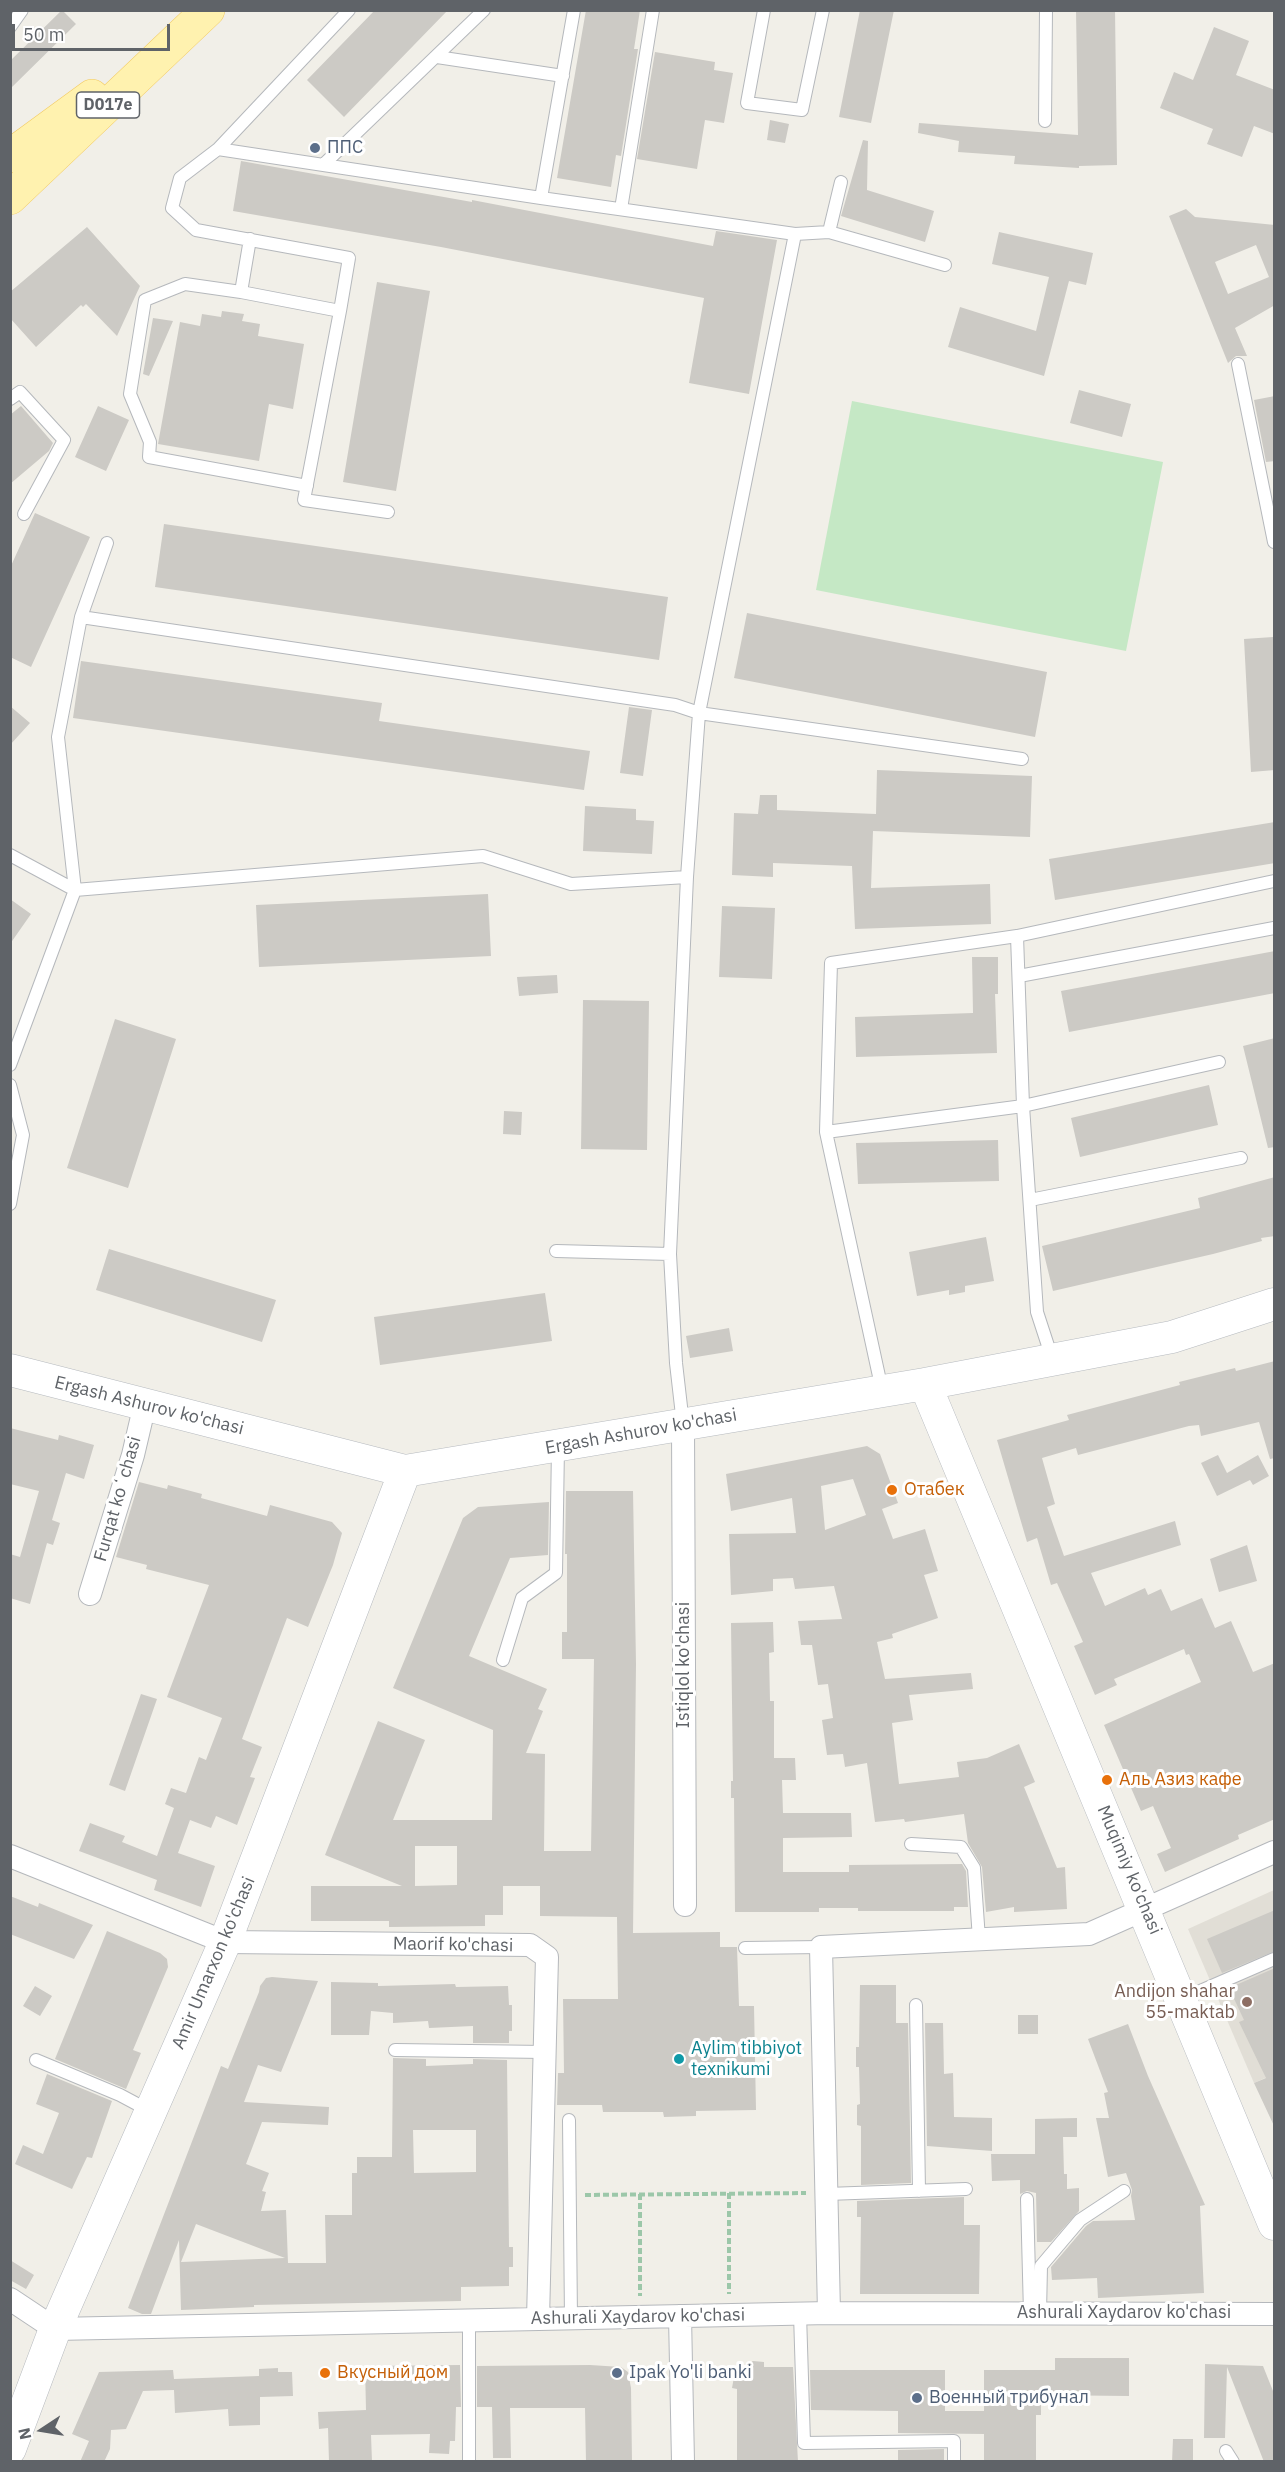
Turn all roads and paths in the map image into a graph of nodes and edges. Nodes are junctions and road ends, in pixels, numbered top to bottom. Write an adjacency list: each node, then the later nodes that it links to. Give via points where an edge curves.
1 (22, 10): 10 (lane)
2 (350, 10): 14 (lane)
3 (484, 10): 11 (lane)
4 (574, 10): 12 (lane)
5 (653, 10): 20 (lane)
6 (764, 10): 7 (lane, via 747,103 802,110)
7 (823, 10)
8 (1046, 10): 13 (lane)
9 (206, 12): 15 (main road, D017e); 18 (main road, D017e)
10 (10, 27)
11 (437, 57): 12 (lane); 16 (lane)
12 (563, 76): 19 (lane)
13 (1045, 121)
14 (218, 149): 16 (lane); 23 (lane, via 180,178 172,208 196,230)
15 (10, 156)
16 (324, 164): 19 (lane)
17 (841, 182): 21 (lane)
18 (10, 198)
19 (541, 198): 20 (lane)
20 (621, 209): 22 (lane)
21 (829, 231): 22 (lane); 24 (lane)
22 (795, 234): 35 (lane)
23 (250, 238): 25 (lane); 26 (lane, via 349,258)
24 (945, 265)
25 (241, 292): 26 (lane); 29 (lane, via 185,284 146,300 130,394 150,442 149,457)
26 (340, 311): 29 (lane)
27 (1238, 364): 32 (lane)
28 (10, 399): 31 (lane, via 20,392 64,440)
29 (307, 486): 30 (lane, via 304,500)
30 (388, 512)
31 (24, 514)
32 (1275, 542)
33 (106, 543): 34 (lane)
34 (81, 617): 35 (lane, via 675,705); 40 (lane, via 58,737)
35 (699, 713): 36 (lane); 38 (lane)
36 (1022, 759)
37 (10, 855): 40 (lane)
38 (687, 877): 40 (lane, via 571,884 483,856); 53 (lane)
39 (1275, 881): 42 (lane)
40 (75, 890): 45 (lane)
41 (1275, 928): 43 (lane)
42 (1017, 936): 43 (lane); 48 (lane, via 831,963)
43 (1019, 976): 47 (lane)
44 (1219, 1062): 47 (lane)
45 (10, 1065)
46 (10, 1085): 51 (lane, via 22,1135)
47 (1023, 1106): 48 (lane); 50 (lane)
48 (826, 1132): 58 (lane)
49 (1241, 1158): 50 (lane)
50 (1030, 1200): 55 (lane, via 1037,1312)
51 (10, 1203)
52 (556, 1251): 53 (lane)
53 (670, 1254): 60 (lane)
54 (1275, 1304): 55 (street, Ergash Ashurov ko'chasi, via 1172,1336)
55 (1052, 1359): 57 (street, Ergash Ashurov ko'chasi)
56 (10, 1370): 59 (street, Ergash Ashurov ko'chasi)
57 (925, 1384): 58 (street, Ergash Ashurov ko'chasi); 69 (street, Muqimiy ko'chasi)
58 (883, 1391): 60 (street, Ergash Ashurov ko'chasi)
59 (145, 1404): 62 (street, Ergash Ashurov ko'chasi); 63 (street, Furqat koʻchasi)
60 (683, 1425): 61 (street, Ergash Ashurov ko'chasi); 68 (street, Istiqlol ko'chasi)
61 (558, 1446): 62 (street, Ergash Ashurov ko'chasi); 64 (lane, via 556,1573 522,1598)
62 (405, 1472): 71 (street, Amir Umarxon ko'chasi)
63 (90, 1594)
64 (503, 1660)
65 (911, 1844): 70 (lane, via 961,1847 974,1868)
66 (1275, 1852): 69 (street)
67 (10, 1856): 71 (street, Maorif ko'chasi)
68 (685, 1905)
69 (1145, 1910): 70 (street, via 1089,1934); 75 (street, Muqimiy ko'chasi)
70 (979, 1939): 72 (street)
71 (225, 1942): 78 (street, Maorif ko'chasi, via 530,1945 547,1957); 80 (street, Amir Umarxon ko'chasi)
72 (821, 1947): 73 (lane); 87 (street)
73 (745, 1948)
74 (1275, 1959): 75 (lane)
75 (1182, 1999): 90 (street, Muqimiy ko'chasi)
76 (916, 2005): 83 (lane)
77 (395, 2050): 78 (lane)
78 (544, 2052): 99 (street, Maorif ko'chasi)
79 (36, 2060): 80 (lane)
80 (151, 2111): 102 (street, Amir Umarxon ko'chasi)
81 (569, 2120): 88 (lane)
82 (966, 2189): 83 (lane)
83 (919, 2191): 87 (lane)
84 (1124, 2191): 93 (lane, via 1080,2220 1041,2266)
85 (729, 2193): 86 (path); 87 (path); 96 (path)
86 (640, 2194): 88 (path); 98 (path)
87 (826, 2194): 92 (street)
88 (570, 2195): 100 (lane)
89 (1027, 2199): 93 (lane)
90 (1275, 2224)
91 (10, 2299): 102 (street)
92 (829, 2313): 93 (street, Ashurali Xaydarov ko'chasi); 94 (street, Ashurali Xaydarov ko'chasi)
93 (1035, 2313): 95 (street, Ashurali Xaydarov ko'chasi)
94 (800, 2314): 96 (street, Ashurali Xaydarov ko'chasi); 106 (lane, via 804,2443 954,2441)
95 (1275, 2314)
96 (729, 2315): 97 (street, Ashurali Xaydarov ko'chasi)
97 (680, 2316): 98 (street, Ashurali Xaydarov ko'chasi); 105 (street)
98 (640, 2317): 100 (street, Ashurali Xaydarov ko'chasi)
99 (538, 2319): 100 (street, Ashurali Xaydarov ko'chasi); 101 (street, Ashurali Xaydarov ko'chasi)
100 (571, 2319)
101 (469, 2321): 102 (street, Ashurali Xaydarov ko'chasi); 104 (lane)
102 (55, 2330): 103 (street, Amir Umarxon ko'chasi)
103 (10, 2449)
104 (469, 2462)
105 (683, 2462)
106 (954, 2462)

